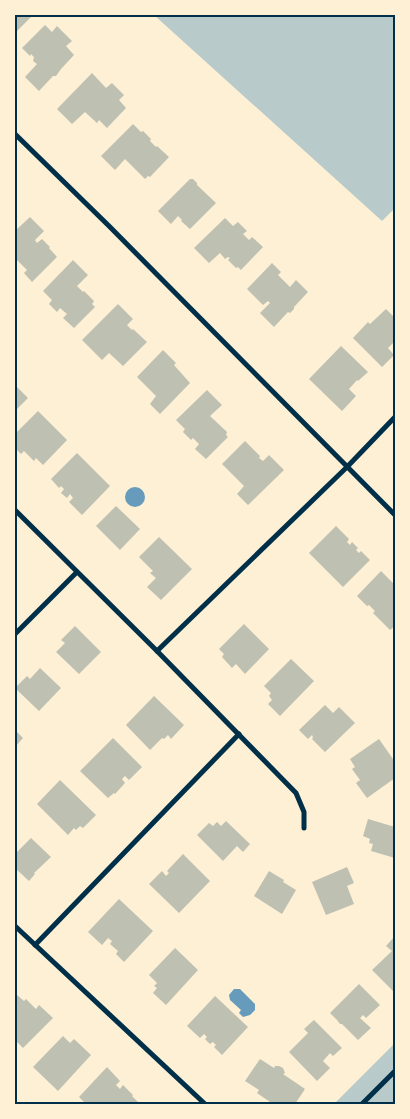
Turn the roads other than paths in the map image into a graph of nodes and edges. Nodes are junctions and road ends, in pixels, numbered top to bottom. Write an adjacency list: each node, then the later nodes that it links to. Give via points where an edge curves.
1 (15, 134): 3 (street)
2 (395, 417): 3 (street)
3 (347, 467): 5 (street); 8 (street)
4 (15, 510): 6 (street)
5 (395, 515)
6 (77, 572): 7 (street); 8 (street)
7 (15, 634)
8 (157, 651): 9 (street)
9 (239, 734): 10 (street, via 296,793 304,812); 12 (street)
10 (304, 828)
11 (15, 926): 12 (street)
12 (35, 945): 14 (street)
13 (395, 1071): 15 (street)
14 (205, 1104)
15 (362, 1104)

